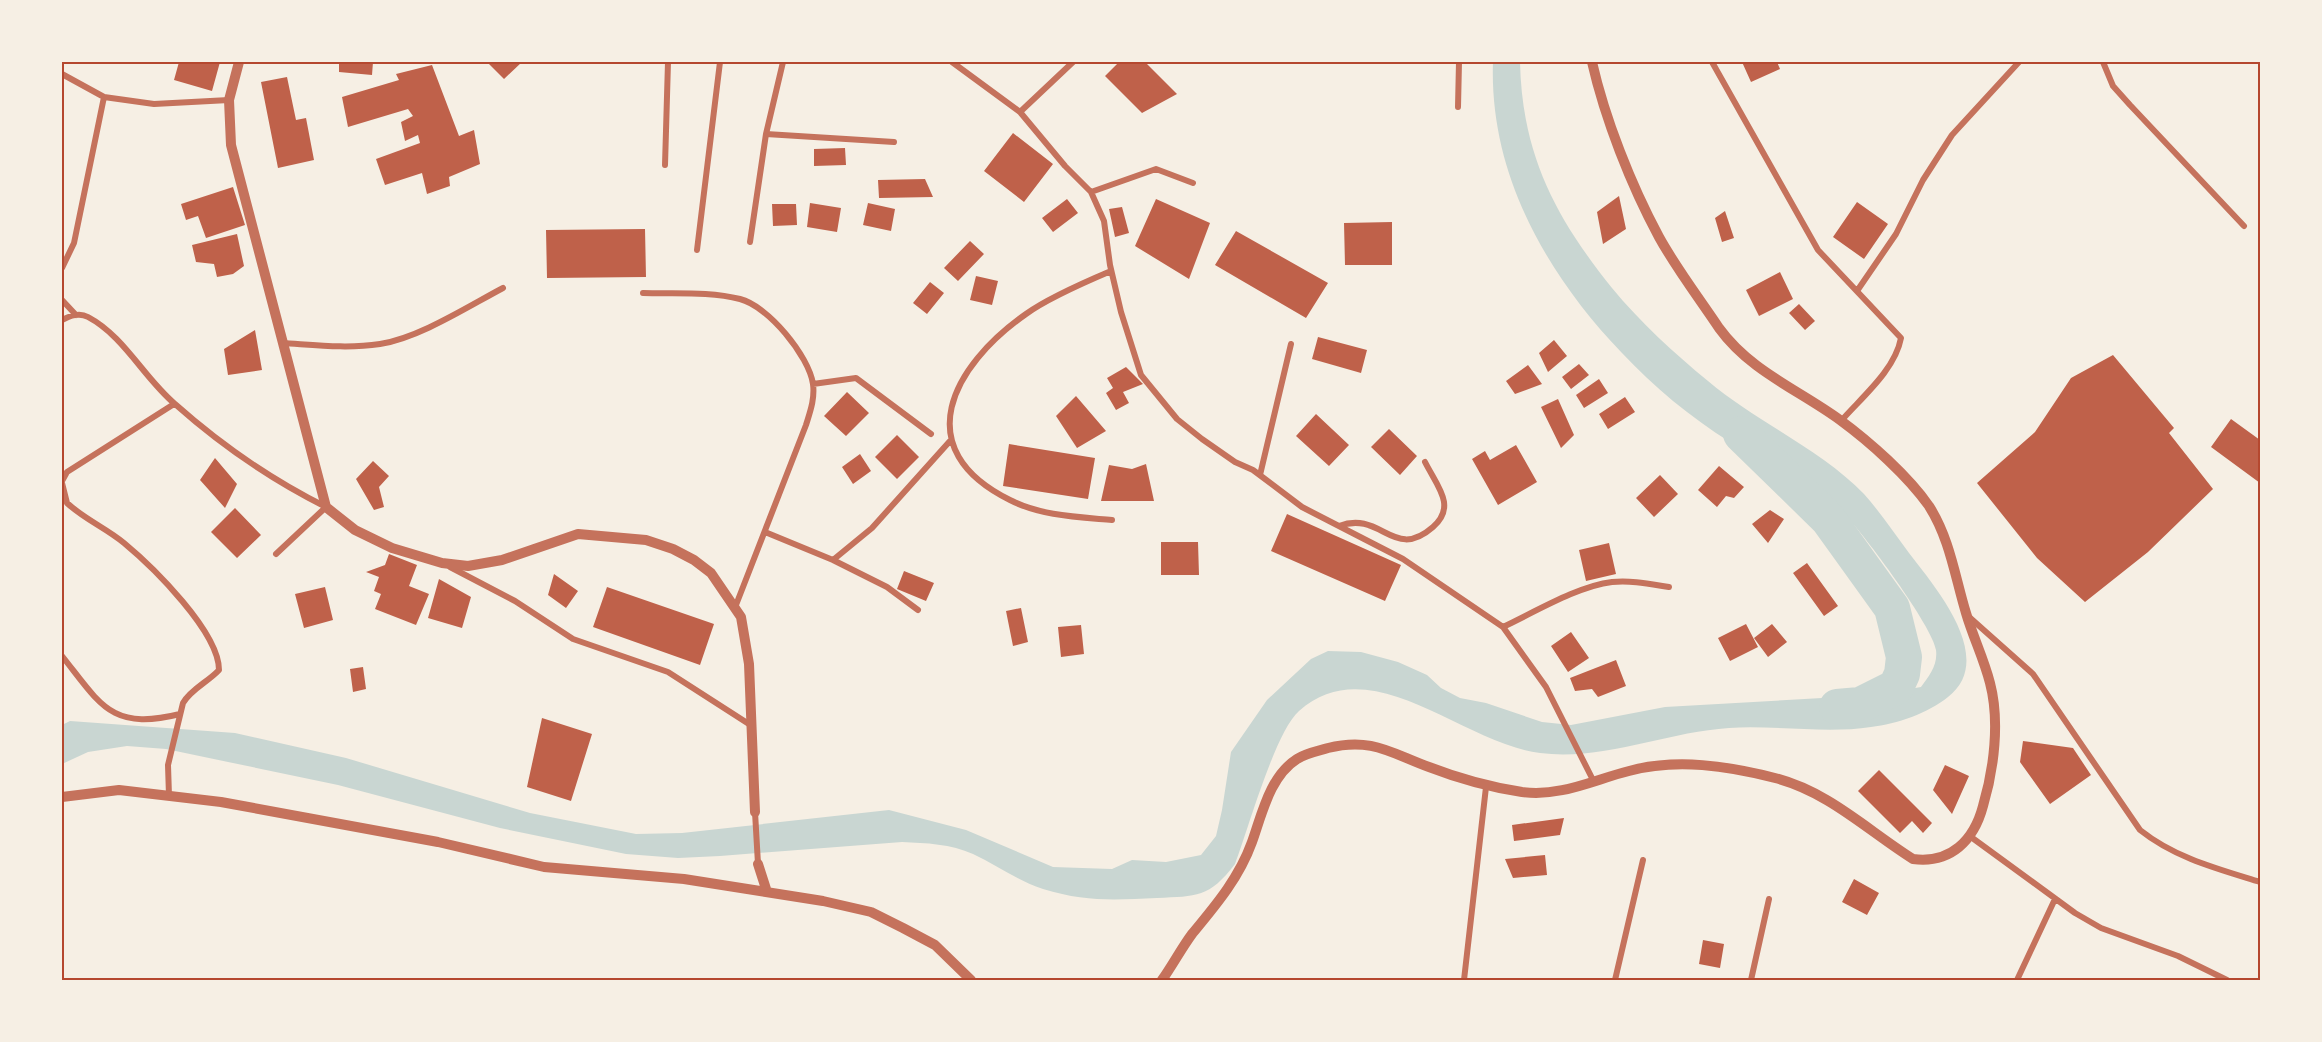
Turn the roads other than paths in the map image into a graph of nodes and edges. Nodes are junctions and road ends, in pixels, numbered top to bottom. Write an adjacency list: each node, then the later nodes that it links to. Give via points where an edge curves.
1 (239, 62): 14 (street)
2 (668, 62): 19 (street)
3 (720, 62): 24 (street)
4 (783, 62): 17 (street)
5 (952, 62): 16 (street)
6 (1073, 62): 16 (street)
7 (1459, 62): 15 (street)
8 (1592, 62): 37 (street, via 1628,172 1660,238 1721,330 1750,363)
9 (1712, 62): 28 (street, via 1818,250)
10 (2019, 62): 28 (street, via 1952,135 1923,180 1896,234)
11 (2103, 62): 22 (street, via 2113,86 2124,99)
12 (62, 74): 13 (street)
13 (104, 98): 14 (street, via 154,104); 25 (street, via 76,235)
14 (229, 100): 33 (street, via 231,146)
15 (1458, 107)
16 (1020, 112): 21 (street)
17 (766, 134): 18 (street); 23 (street)
18 (894, 142)
19 (665, 165)
20 (1193, 183): 21 (street, via 1156,169)
21 (1091, 192): 26 (street, via 1104,221)
22 (2244, 226)
23 (750, 242)
24 (697, 250)
25 (62, 268)
26 (1111, 271): 39 (street, via 1026,314 979,358 950,408); 41 (street, via 1141,375 1177,419 1235,462)
27 (503, 288): 33 (street, via 383,344)
28 (1857, 291): 37 (street, via 1901,338 1898,352 1886,369)
29 (643, 293): 35 (street, via 718,296 742,299 757,306 772,317 807,365)
30 (62, 300): 31 (street)
31 (76, 315): 32 (street); 36 (street, via 85,315 112,336)
32 (62, 320)
33 (282, 344): 43 (street)
34 (1292, 344): 41 (street)
35 (813, 384): 38 (street, via 856,378); 46 (street, via 813,404)
36 (174, 404): 42 (street, via 67,472); 43 (street, via 252,463)
37 (1841, 421): 53 (street, via 1906,479 1929,507 1950,551)
38 (931, 434)
39 (950, 441): 44 (street, via 966,470 1010,500 1055,515); 48 (street, via 872,528)
40 (1425, 462): 45 (street, via 1446,510 1443,519 1420,538 1402,540 1359,521)
41 (1260, 475): 45 (street, via 1302,507)
42 (62, 482): 56 (street, via 67,503 123,543 184,603 212,642 219,670 188,695)
43 (326, 507): 47 (street); 49 (street, via 355,530 392,548)
44 (1112, 520)
45 (1339, 526): 54 (street, via 1403,559)
46 (765, 531): 48 (street); 51 (street)
47 (276, 554)
48 (833, 560): 52 (street, via 887,587)
49 (442, 563): 51 (street, via 468,566 502,560 578,534 612,535 646,540 694,560 711,573); 57 (street, via 515,601 573,639 682,680)
50 (1669, 587): 54 (street, via 1637,582 1600,585)
51 (736, 605): 57 (street, via 748,656)
52 (918, 610)
53 (1966, 613): 63 (street, via 1991,685 1994,718 1994,750 1985,800); 66 (street, via 2033,675 2140,830 2185,858)
54 (1503, 627): 58 (street, via 1546,687)
55 (62, 656): 56 (street, via 94,697 123,716 144,721)
56 (180, 714): 60 (street, via 168,765)
57 (752, 727): 62 (street)
58 (1595, 783): 59 (street, via 1560,792 1528,793); 63 (street, via 1630,770 1660,766 1727,768 1803,786 1829,799 1913,859 1929,861 1944,857)
59 (1486, 787): 71 (street, via 1367,743 1339,745 1296,759 1276,781 1229,890 1191,936); 72 (street)
60 (169, 796): 61 (street, via 119,790); 67 (street, via 427,840 544,867 684,879)
61 (62, 797)
62 (755, 812): 65 (street)
63 (1971, 837): 69 (street)
64 (1643, 860): 73 (street)
65 (758, 864): 67 (street)
66 (2260, 882)
67 (767, 892): 70 (street, via 871,912 934,945)
68 (1769, 899): 74 (street)
69 (2055, 899): 75 (street); 76 (street, via 2101,928 2178,956)
70 (971, 981)
71 (1162, 981)
72 (1464, 981)
73 (1615, 981)
74 (1751, 981)
75 (2017, 981)
76 (2227, 981)

